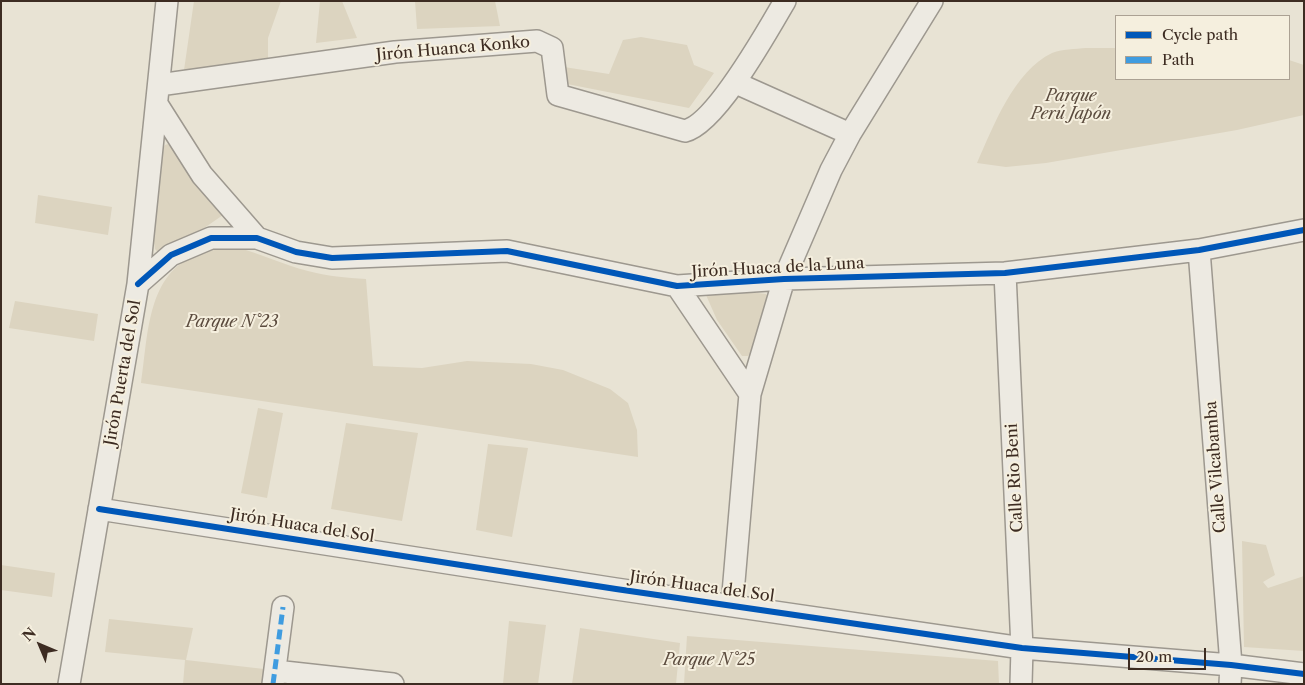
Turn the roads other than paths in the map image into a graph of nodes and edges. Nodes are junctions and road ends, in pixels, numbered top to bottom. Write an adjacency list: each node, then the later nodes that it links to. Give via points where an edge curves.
1 (167, 1): 5 (street, Jirón Puerta del Sol)
2 (785, 1): 4 (street, Jirón Huanca Konko)
3 (932, 1): 6 (street)
4 (736, 83): 5 (street, Jirón Huanca Konko, via 695,127 685,131 558,95 552,48 537,41 395,52); 6 (street)
5 (158, 95): 8 (street, via 202,176); 12 (street, Jirón Puerta del Sol)
6 (850, 134): 11 (street)
7 (1304, 230): 9 (street, Jirón Huaca de la Luna)
8 (257, 238): 12 (street, via 211,238 171,255); 13 (street, Jirón Huaca de la Luna, via 296,252 332,258 507,251)
9 (1199, 250): 10 (street, Jirón Huaca de la Luna); 19 (street, Calle Vilcabamba)
10 (1006, 273): 11 (street, Jirón Huaca de la Luna); 18 (street, Calle Rio Beni)
11 (784, 279): 13 (street, Jirón Huaca de la Luna); 14 (street)
12 (138, 284): 15 (street, Jirón Puerta del Sol)
13 (677, 286): 14 (street)
14 (750, 394): 16 (street)
15 (99, 508): 16 (street, Jirón Huaca del Sol); 22 (street, Jirón Puerta del Sol)
16 (732, 605): 18 (street, Jirón Huaca del Sol)
17 (283, 607): 21 (street)
18 (1022, 648): 19 (street, Jirón Huaca del Sol); 24 (street, Calle Rio Beni)
19 (1231, 674): 20 (street, Jirón Huaca del Sol)
20 (1304, 674)
21 (274, 678): 23 (street)
22 (70, 684)
23 (393, 684)
24 (1021, 684)

